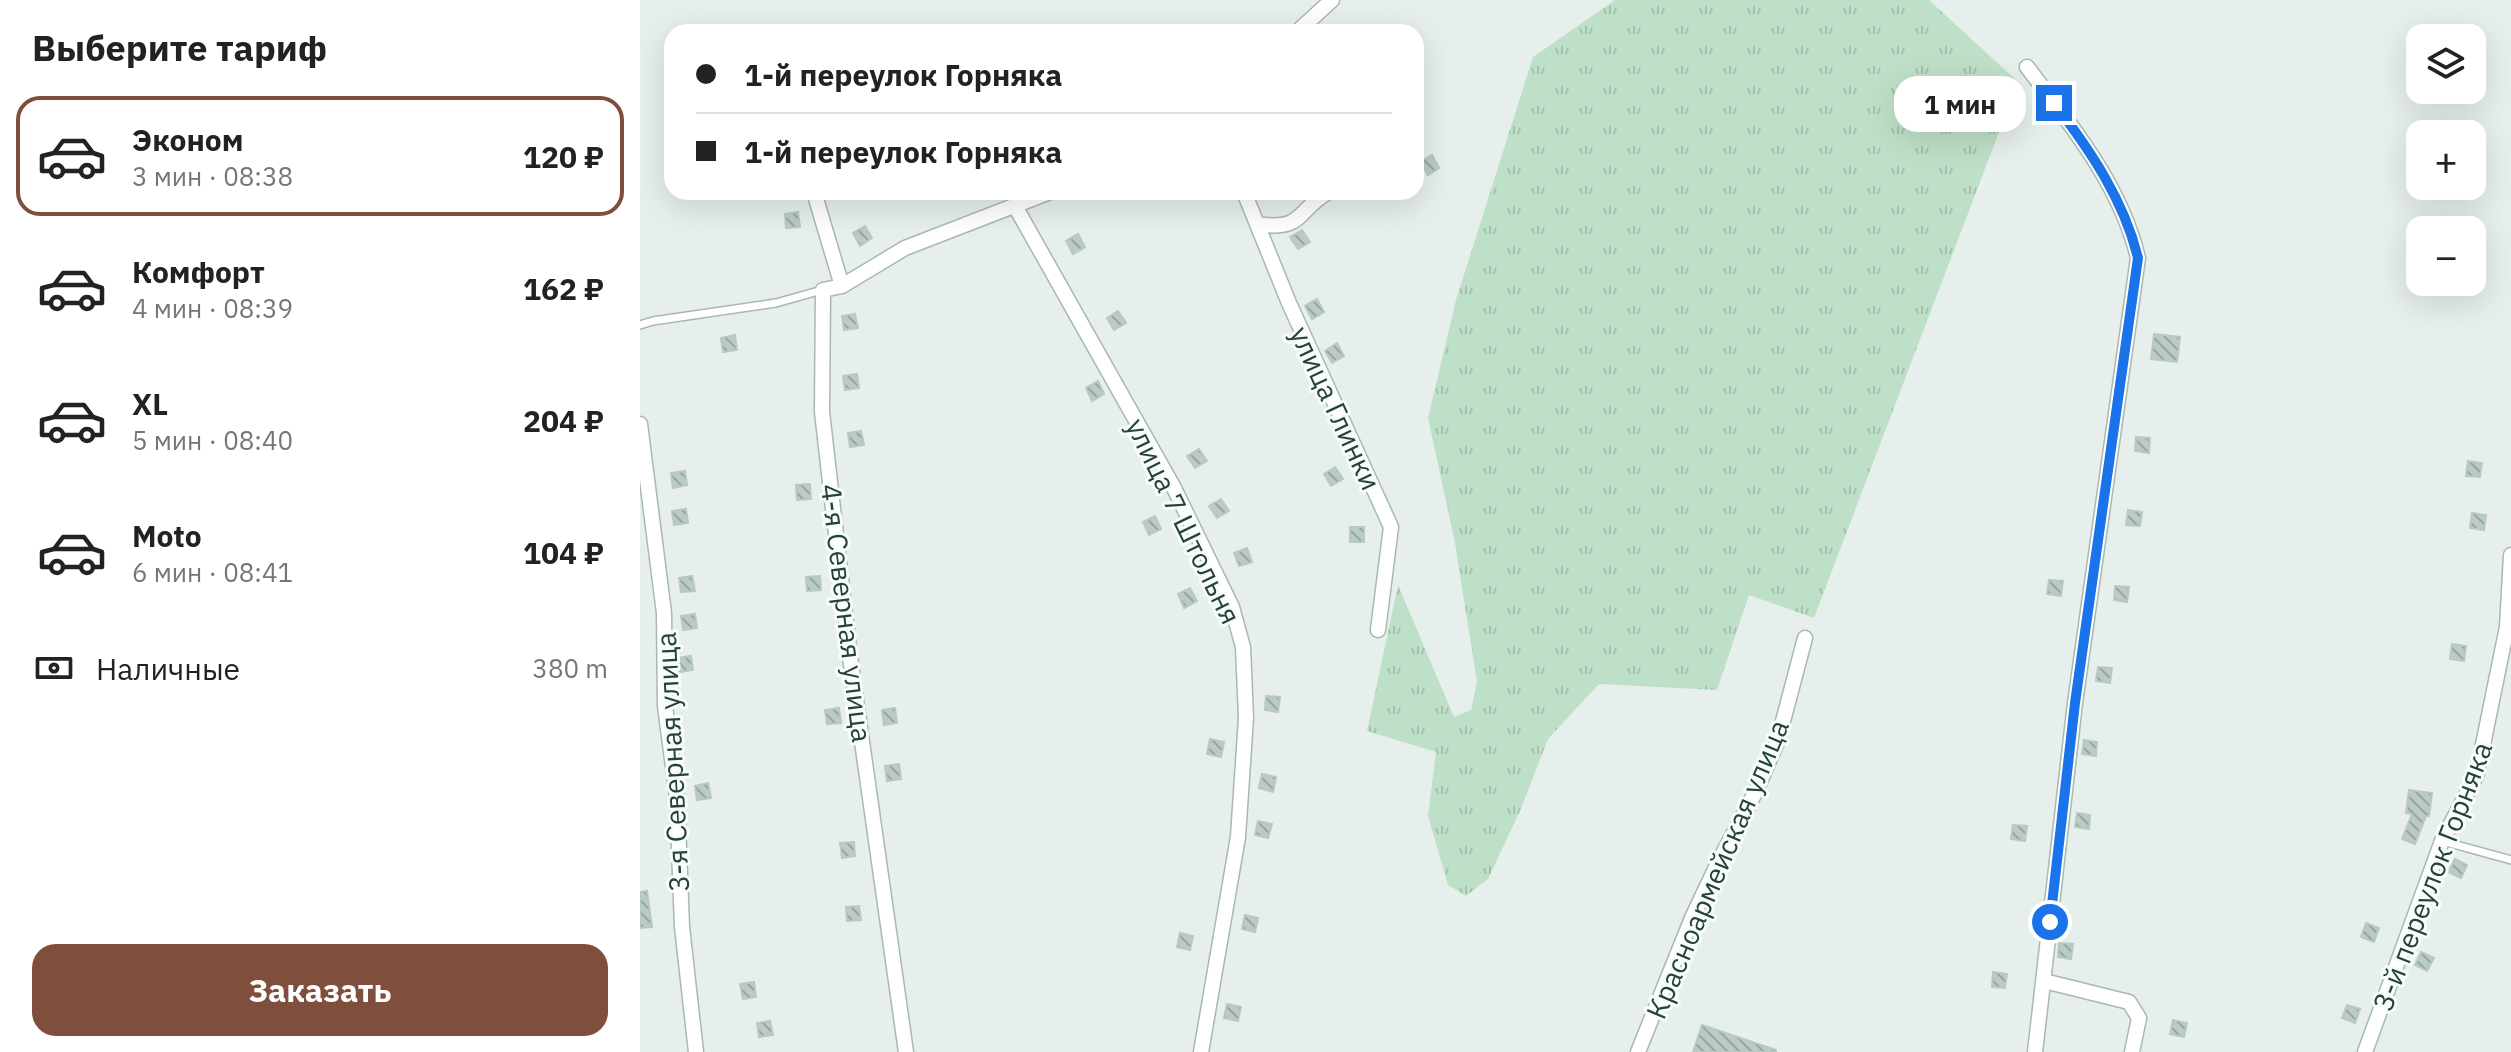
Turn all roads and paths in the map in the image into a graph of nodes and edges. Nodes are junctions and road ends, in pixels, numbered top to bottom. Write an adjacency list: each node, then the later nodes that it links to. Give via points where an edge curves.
1 (1332, 0): 2 (street)
2 (1306, 24)
3 (2027, 67): 19 (street, via 2111,187 2138,258 2075,703)
4 (816, 200): 10 (street)
5 (1030, 200): 8 (street)
6 (1247, 200): 9 (street, улица Глинки)
7 (1316, 200): 9 (street, via 1299,219 1279,227)
8 (1015, 206): 10 (street, via 905,248); 22 (street, улица 7 Штольня, via 1174,488 1232,607 1243,647 1246,718 1238,837)
9 (1257, 224): 15 (street, улица Глинки, via 1391,527)
10 (842, 286): 11 (street)
11 (823, 290): 12 (lane); 21 (street, 4-я Северная улица, via 822,412 850,657)
12 (640, 325)
13 (640, 424): 20 (street, 3-я Северная улица, via 664,613 665,706)
14 (2511, 555): 17 (street, 3-й переулок Горняка, via 2507,627 2477,774)
15 (1378, 630)
16 (1805, 638): 23 (street, Красноармейская улица, via 1778,740 1692,918)
17 (2442, 841): 18 (lane); 26 (street, 3-й переулок Горняка)
18 (2511, 860)
19 (2044, 981): 24 (street); 25 (street, via 2129,1002 2139,1018)
20 (696, 1052)
21 (906, 1052)
22 (1201, 1052)
23 (1638, 1052)
24 (2035, 1052)
25 (2132, 1052)
26 (2365, 1052)

